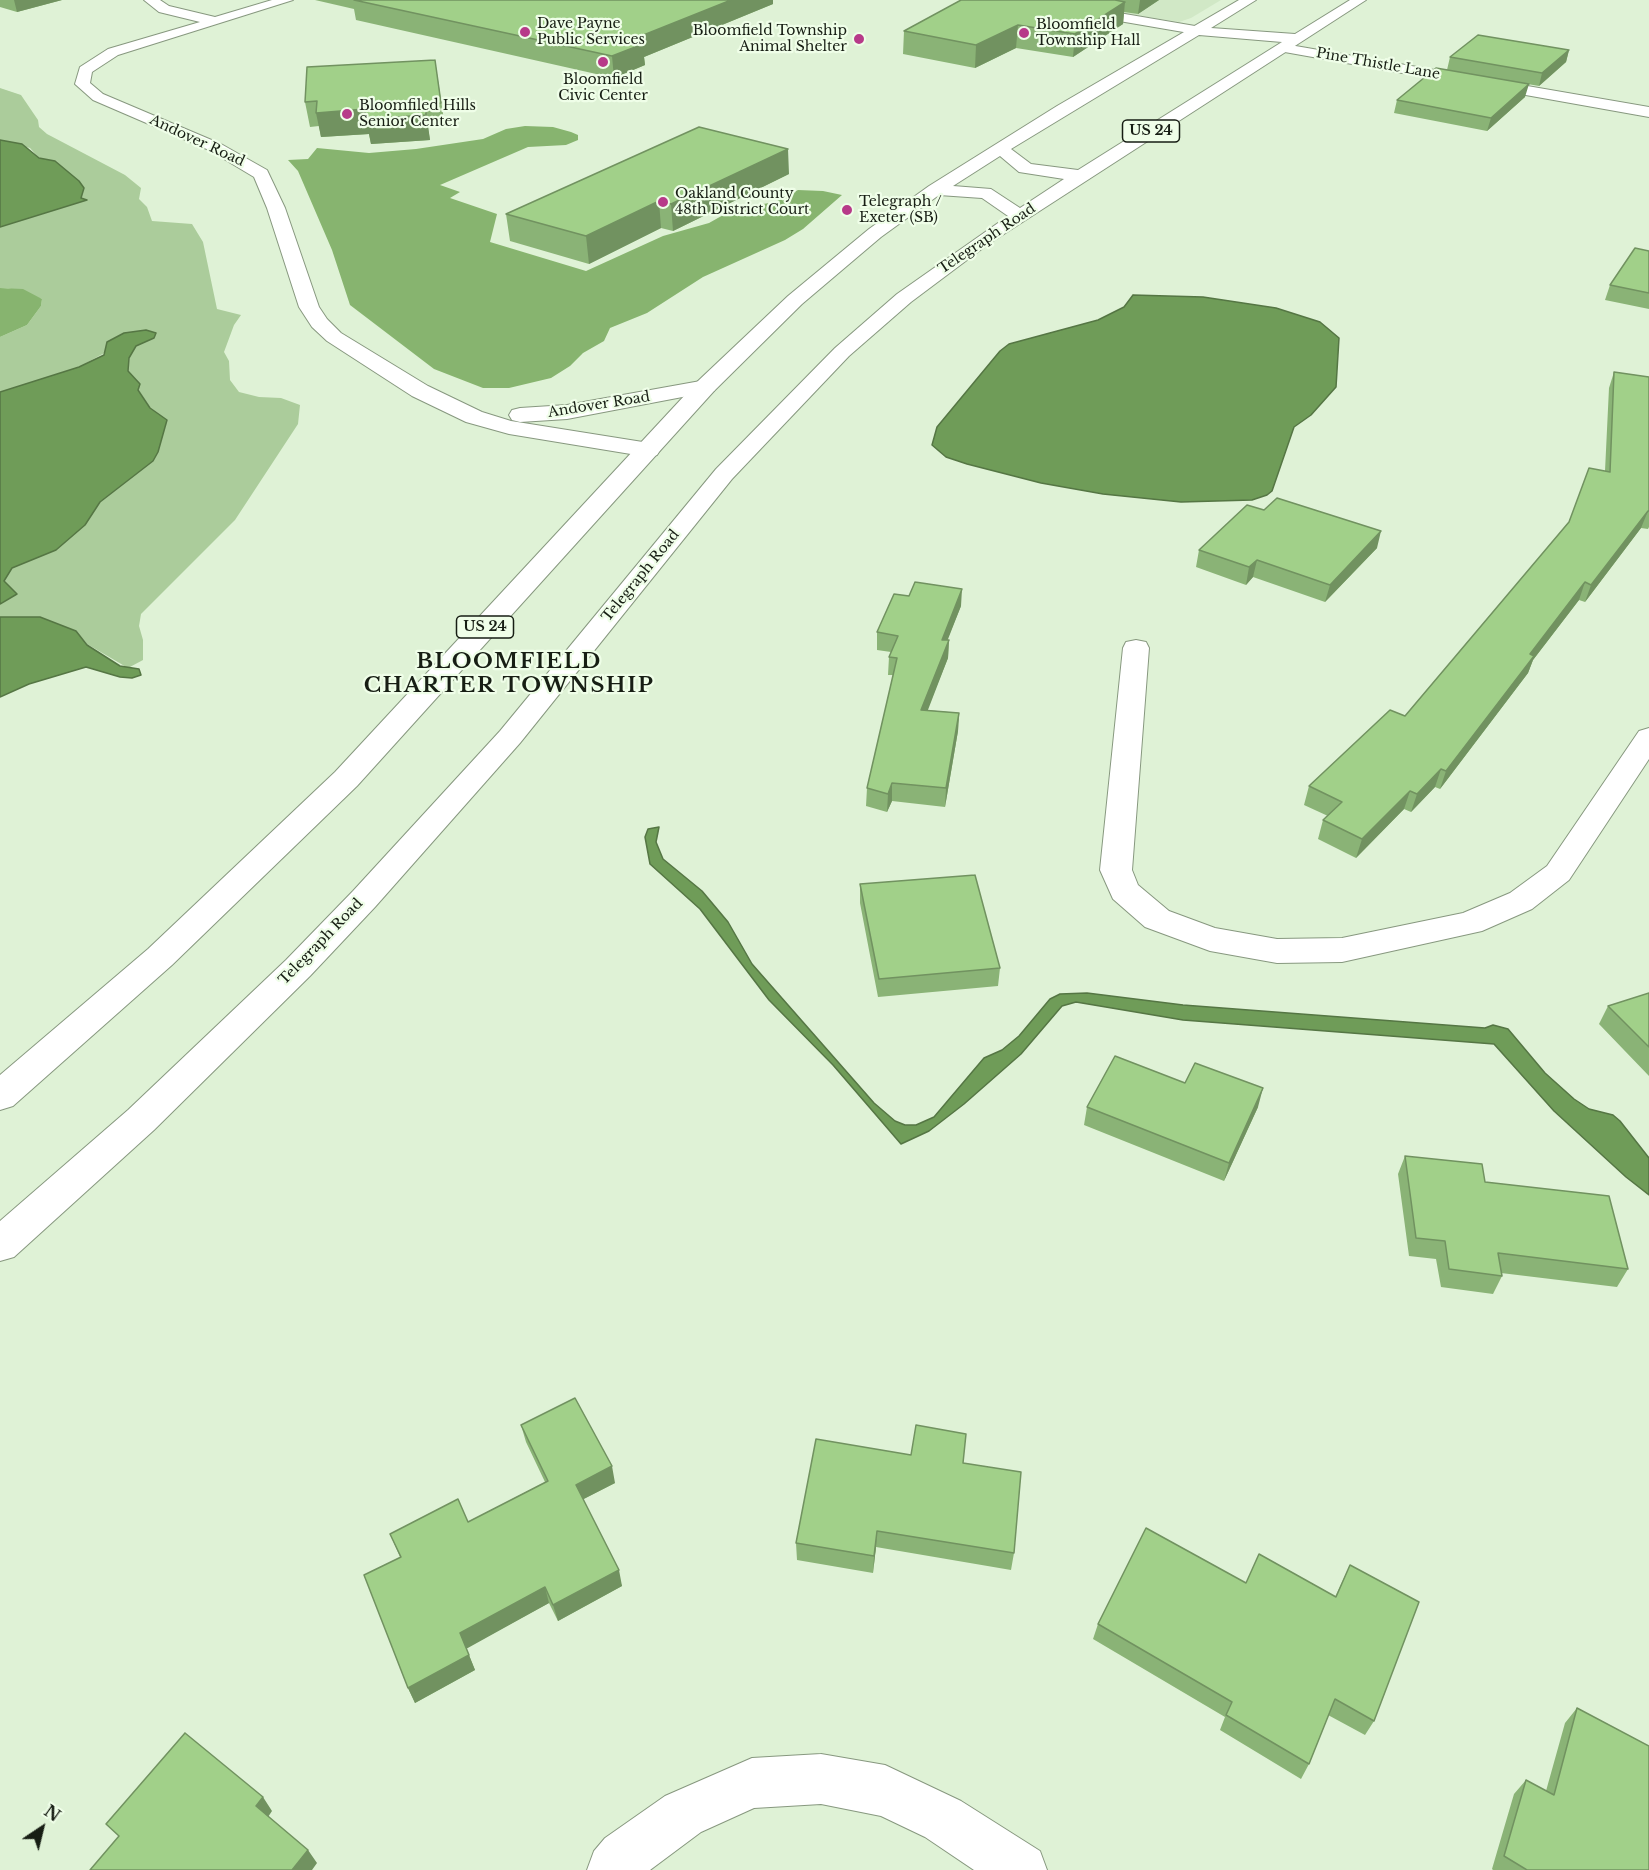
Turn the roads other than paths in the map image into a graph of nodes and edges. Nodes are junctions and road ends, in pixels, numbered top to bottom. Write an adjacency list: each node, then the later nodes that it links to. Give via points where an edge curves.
1 (151, 0): 6 (main road, via 164,9)
2 (286, 0): 6 (main road, Andover Road, via 243,12)
3 (1020, 0): 7 (main road)
4 (1249, 0): 7 (main road, US 24)
5 (1359, 0): 8 (main road, Telegraph Road / US 24)
6 (213, 13): 16 (main road, Andover Road, via 113,52 86,70 82,84 98,97 225,151 261,174 309,307 319,323 334,337 420,391)
7 (1196, 30): 8 (main road); 11 (main road, US 24)
8 (1299, 38): 9 (main road, Telegraph Road / US 24)
9 (1284, 48): 10 (main road, Pine Thistle Lane); 12 (main road, Telegraph Road / US 24)
10 (1649, 112)
11 (1001, 149): 12 (main road, via 1035,171); 13 (main road, US 24)
12 (1082, 176): 14 (main road, Telegraph Road / US 24)
13 (935, 190): 14 (main road, via 986,194); 15 (main road, US 24, via 875,233 767,324)
14 (1020, 216): 21 (main road, Telegraph Road / US 24, via 904,298 805,387 724,474 503,745 364,899 141,1120)
15 (706, 386): 16 (main road, Andover Road, via 528,416); 17 (main road, US 24)
16 (455, 406): 17 (main road, Andover Road, via 474,417 509,427)
17 (649, 450): 20 (main road, US 24, via 338,787 160,957)
18 (1136, 648): 19 (main road, via 1116,870 1124,891 1157,919 1222,941 1277,951 1342,950 1470,923 1521,901 1558,873)
19 (1649, 736)
20 (0, 1096)
21 (0, 1245)
22 (614, 1870): 23 (main road, via 624,1857 683,1814 712,1801 752,1784 821,1779 885,1791 943,1819)
23 (1021, 1870)

